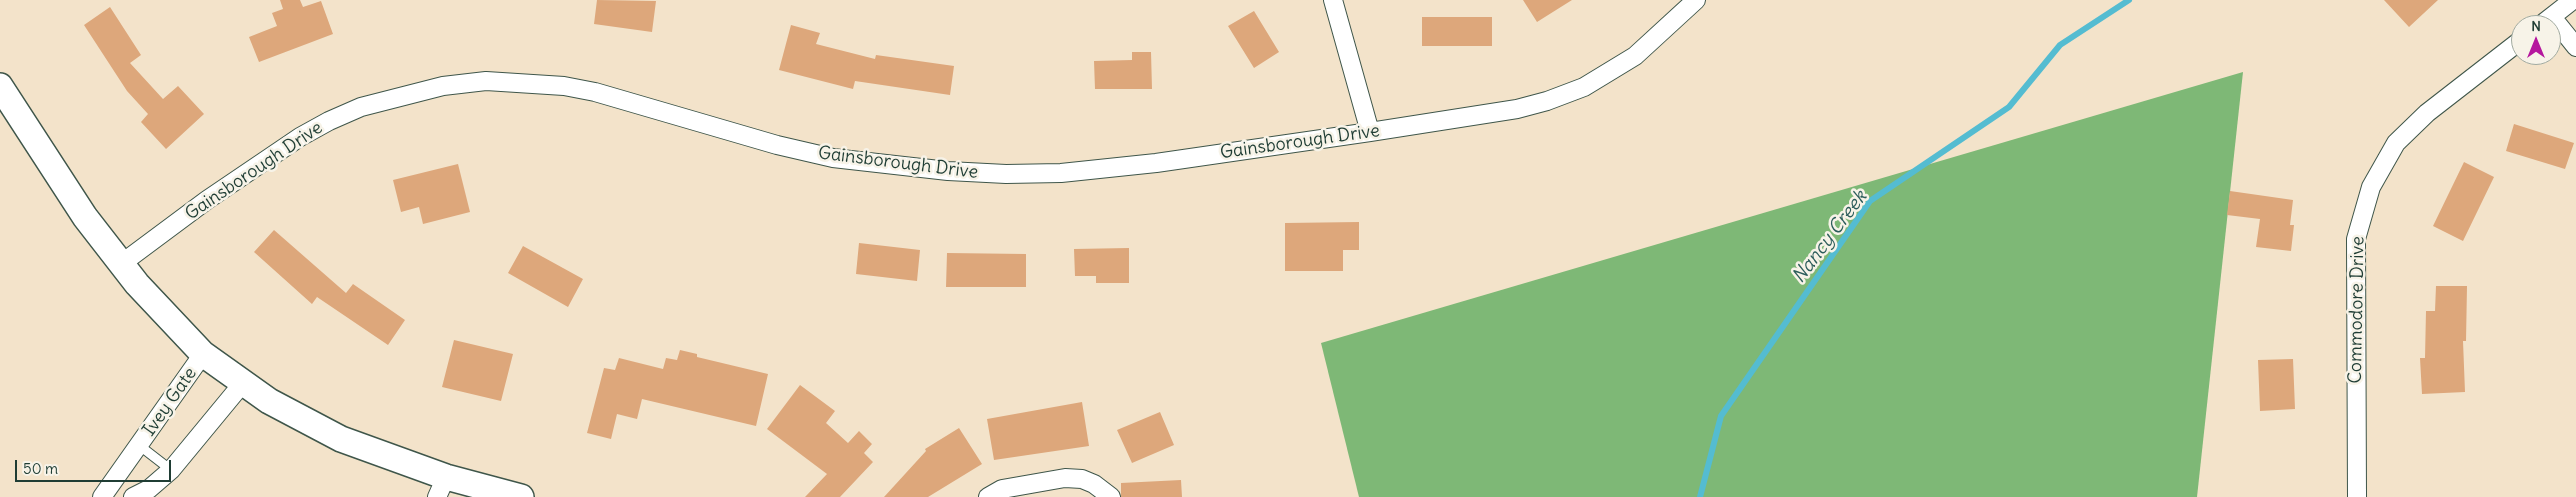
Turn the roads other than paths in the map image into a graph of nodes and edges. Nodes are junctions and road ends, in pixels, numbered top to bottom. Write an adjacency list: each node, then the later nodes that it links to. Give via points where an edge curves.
1 (1332, 0): 9 (street)
2 (1696, 0): 9 (street, Gainsborough Drive, via 1635,56 1584,87 1517,109)
3 (2573, 0): 4 (street)
4 (2554, 15)
5 (2561, 34): 6 (street)
6 (2576, 47)
7 (2511, 48): 21 (street, Commodore Drive, via 2427,113 2396,143 2369,194 2356,238)
8 (0, 86): 10 (street, via 52,169)
9 (1370, 132): 10 (street, Gainsborough Drive, via 1156,163 1061,173 1006,174 833,158 595,92 564,86 486,81 395,96 329,121 215,195)
10 (121, 264): 11 (street)
11 (203, 354): 12 (street); 13 (street, Ivey Gate)
12 (242, 384): 14 (street); 15 (street, via 289,414)
13 (140, 446): 14 (lane); 16 (street, Ivey Gate)
14 (171, 470): 17 (street, via 149,489)
15 (441, 487): 18 (street)
16 (102, 497)
17 (133, 497)
18 (521, 497)
19 (988, 497): 20 (street, via 1002,489 1065,478 1082,479)
20 (1111, 497)
21 (2356, 497)

